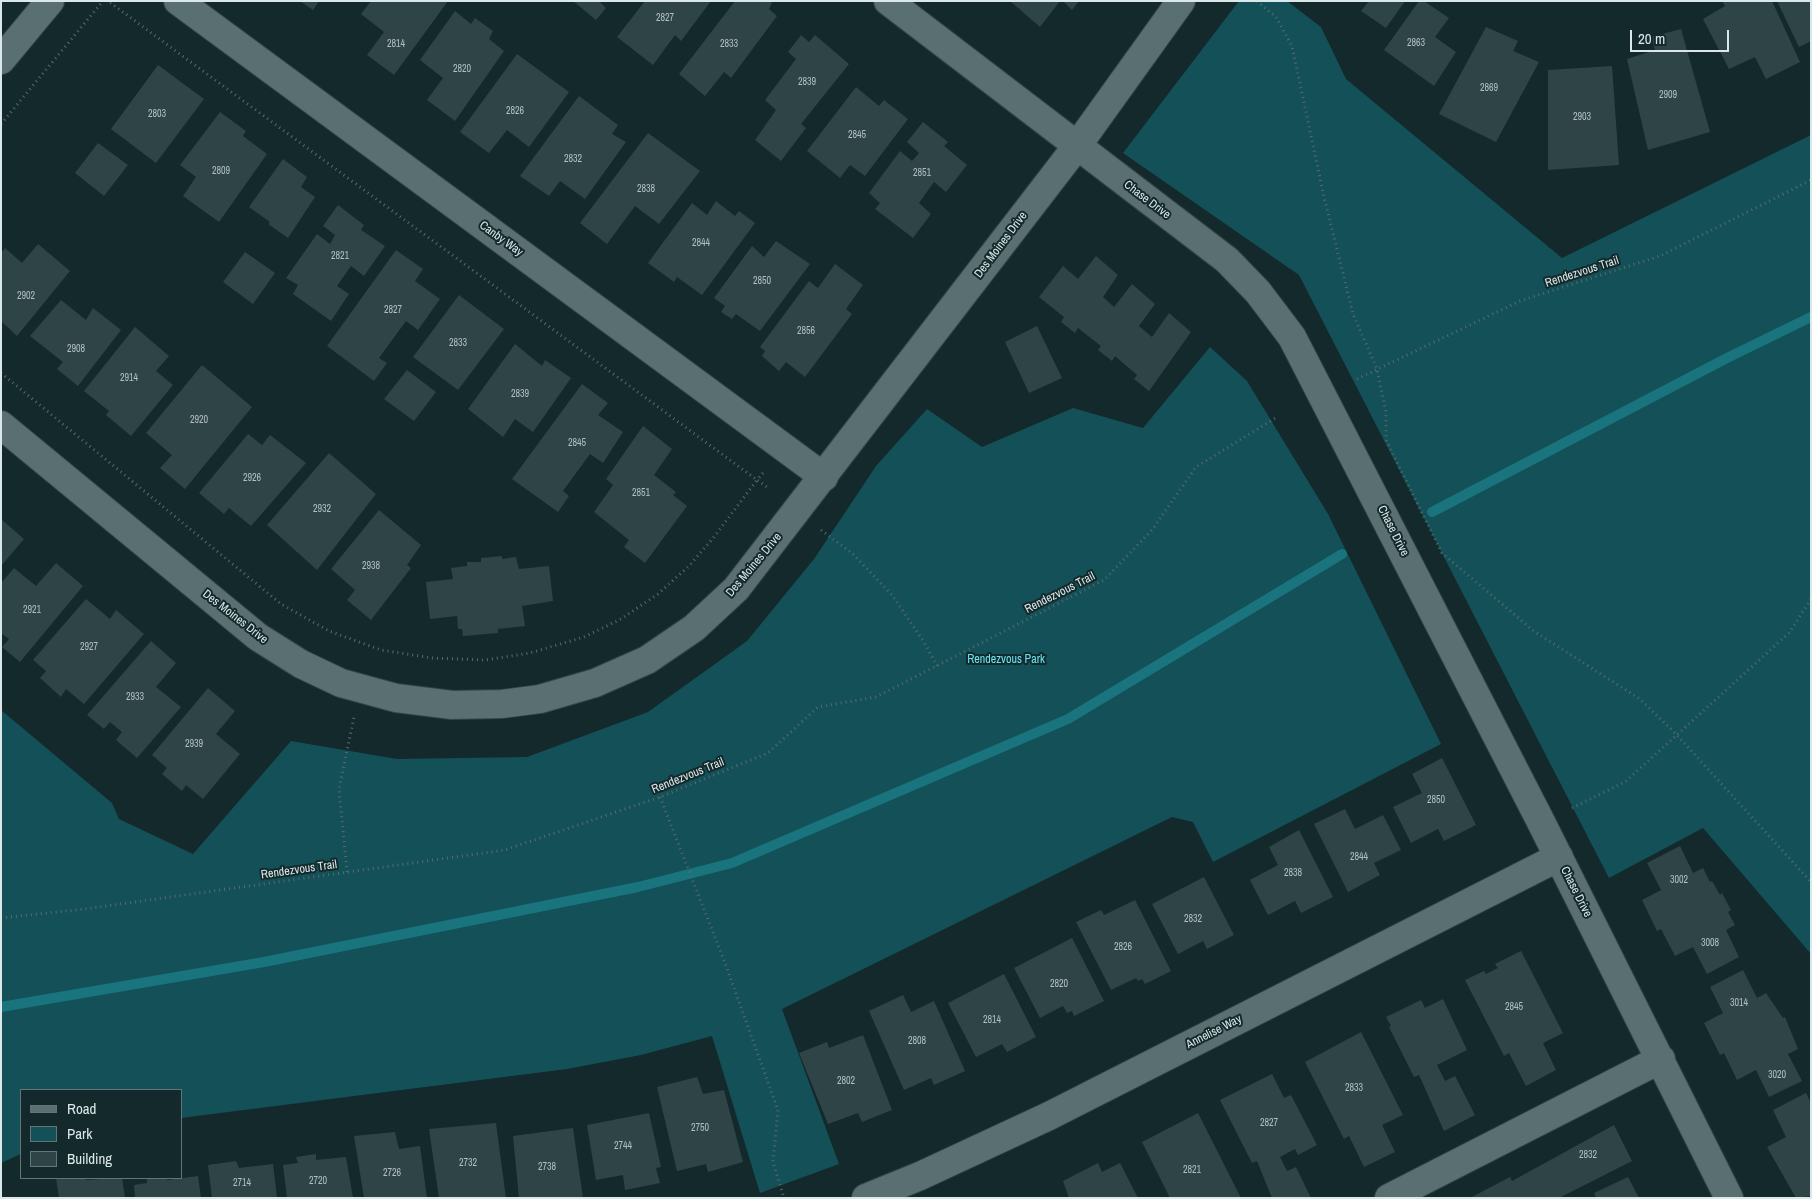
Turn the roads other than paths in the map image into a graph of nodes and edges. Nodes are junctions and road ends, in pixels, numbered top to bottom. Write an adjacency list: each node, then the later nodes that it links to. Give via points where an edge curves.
1 (50, 1): 5 (street)
2 (178, 1): 8 (street, Canby Way)
3 (888, 1): 6 (street, Chase Drive)
4 (1181, 1): 6 (street, Des Moines Drive)
5 (1, 60)
6 (1077, 146): 8 (street, Des Moines Drive); 9 (street, Chase Drive, via 1226,260 1258,292 1292,337)
7 (1, 425): 8 (street, Des Moines Drive, via 258,637 300,664 341,682 396,698 460,705 540,699 595,684 647,660 694,628 736,590)
8 (824, 477)
9 (1558, 858): 10 (street, Chase Drive); 11 (street, Annelise Way, via 1049,1116)
10 (1661, 1059): 12 (street); 13 (street, Chase Drive)
11 (866, 1198)
12 (1389, 1198)
13 (1729, 1198)

